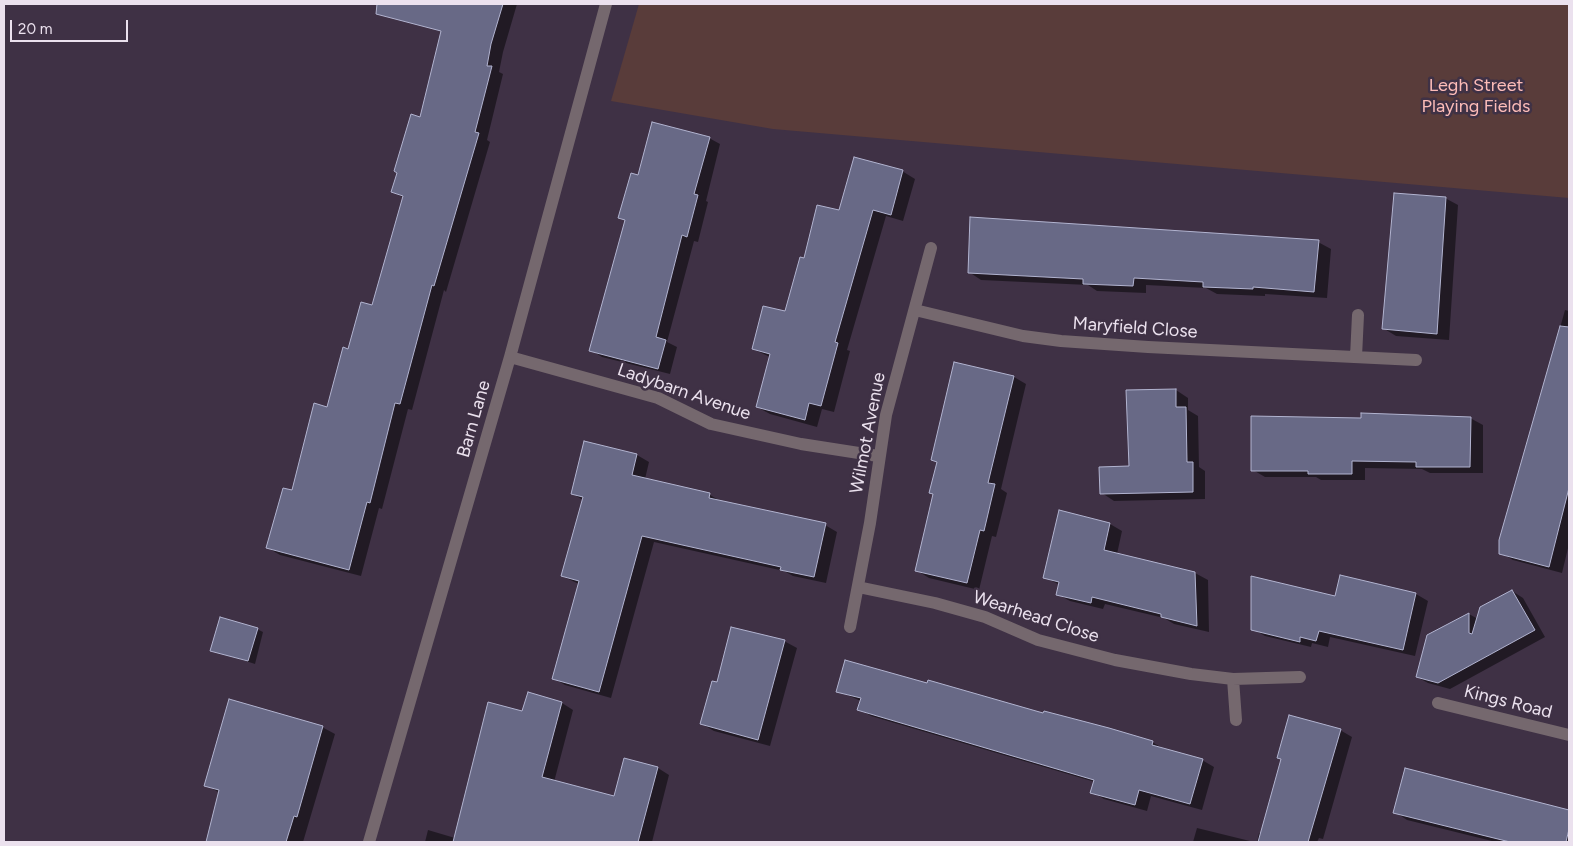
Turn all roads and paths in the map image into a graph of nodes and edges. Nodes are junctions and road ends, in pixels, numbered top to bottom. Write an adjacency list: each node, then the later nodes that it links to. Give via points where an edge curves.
1 (606, 4): 6 (street, Barn Lane)
2 (931, 248): 3 (street, Wilmot Avenue)
3 (916, 310): 5 (street, Maryfield Close, via 1023,336 1061,341); 8 (street, Wilmot Avenue, via 886,415)
4 (1358, 315): 5 (street)
5 (1356, 356): 7 (street, Maryfield Close)
6 (510, 357): 8 (street, Ladybarn Avenue, via 658,398 711,424); 16 (street, Barn Lane)
7 (1416, 360)
8 (878, 456): 9 (street, Wilmot Avenue)
9 (858, 587): 10 (street, Wilmot Avenue); 12 (street, Wearhead Close, via 985,617 1038,640 1115,660)
10 (850, 627)
11 (1300, 677): 12 (street, Wearhead Close)
12 (1233, 679): 14 (street)
13 (1438, 703): 15 (street, Kings Road)
14 (1236, 720)
15 (1569, 735)
16 (369, 842)

